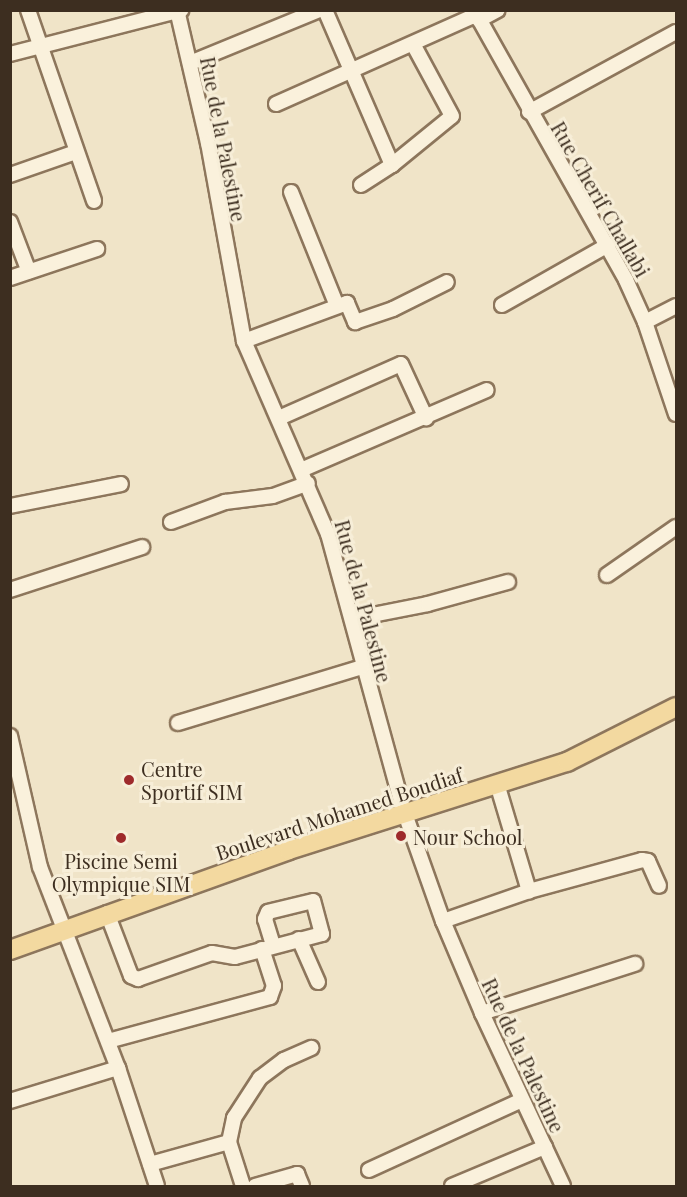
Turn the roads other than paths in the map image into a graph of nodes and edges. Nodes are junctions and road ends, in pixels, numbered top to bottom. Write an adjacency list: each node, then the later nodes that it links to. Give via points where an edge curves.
1 (28, 10): 9 (street)
2 (319, 10): 11 (street)
3 (325, 10): 12 (street)
4 (498, 10): 6 (street)
5 (178, 11): 9 (street); 11 (street, Rue de la Palestine)
6 (476, 15): 8 (street); 14 (street, Rue Cherif Challabi)
7 (676, 32): 14 (street)
8 (413, 44): 12 (street); 16 (street, via 453,116)
9 (40, 45): 10 (street); 15 (street)
10 (10, 54)
11 (190, 63): 31 (street, Rue de la Palestine)
12 (354, 71): 13 (street); 16 (street)
13 (276, 104)
14 (529, 112): 22 (street, Rue Cherif Challabi)
15 (76, 152): 17 (street); 20 (street)
16 (392, 165): 18 (street)
17 (10, 175)
18 (361, 185)
19 (291, 192): 28 (street)
20 (94, 201)
21 (10, 222): 24 (street)
22 (608, 245): 27 (street); 30 (street, Rue Cherif Challabi)
23 (97, 249): 24 (street)
24 (28, 272): 25 (street)
25 (10, 278)
26 (447, 282): 28 (street, via 393,309 355,322 346,303)
27 (502, 305)
28 (337, 306): 31 (street)
29 (676, 306): 30 (street)
30 (645, 322): 32 (street, Rue Cherif Challabi)
31 (244, 342): 35 (street, Rue de la Palestine)
32 (670, 376): 34 (street, Rue Cherif Challabi)
33 (487, 390): 36 (street)
34 (676, 414)
35 (279, 418): 36 (street, via 401,364); 37 (street, Rue de la Palestine)
36 (426, 418): 37 (street)
37 (301, 470): 38 (street, Rue de la Palestine)
38 (308, 483): 41 (street, via 273,496 225,502); 47 (street, Rue de la Palestine)
39 (121, 484): 40 (street)
40 (10, 506)
41 (171, 522)
42 (676, 527): 44 (street)
43 (142, 547): 46 (street)
44 (607, 575)
45 (508, 582): 47 (street)
46 (10, 590)
47 (352, 619): 48 (street, Rue de la Palestine)
48 (362, 667): 50 (street); 53 (street, Rue de la Palestine)
49 (676, 707): 52 (main road, Boulevard Mohamed Boudiaf, via 586,755)
50 (178, 723)
51 (10, 736): 58 (street, via 40,867)
52 (498, 787): 53 (main road, Boulevard Mohamed Boudiaf); 55 (street)
53 (404, 811): 56 (main road, Boulevard Mohamed Boudiaf); 57 (street, Rue de la Palestine)
54 (659, 886): 55 (street, via 645,860)
55 (529, 891): 57 (street)
56 (107, 913): 58 (main road, Boulevard Mohamed Boudiaf); 60 (street, via 135,979 212,953 235,957)
57 (444, 921): 64 (street, Rue de la Palestine)
58 (63, 930): 61 (main road, Boulevard Mohamed Boudiaf); 65 (street)
59 (299, 939): 60 (street); 60 (street, via 323,932 312,900 268,912); 63 (street)
60 (267, 947): 65 (street, via 274,986 270,997)
61 (10, 950)
62 (635, 964): 64 (street)
63 (318, 982)
64 (482, 1013): 68 (street, Rue de la Palestine)
65 (108, 1041): 67 (street)
66 (311, 1048): 70 (street, via 278,1063 260,1078 234,1118)
67 (118, 1068): 69 (street); 72 (street)
68 (522, 1100): 71 (street, Rue de la Palestine); 73 (street)
69 (10, 1101)
70 (229, 1142): 72 (street); 76 (street)
71 (545, 1147): 79 (street); 80 (street, Rue de la Palestine)
72 (150, 1164): 75 (street)
73 (369, 1170)
74 (273, 1184): 77 (street); 78 (street, via 297,1174)
75 (157, 1186)
76 (243, 1186)
77 (255, 1186)
78 (302, 1186)
79 (452, 1186)
80 (560, 1186)

